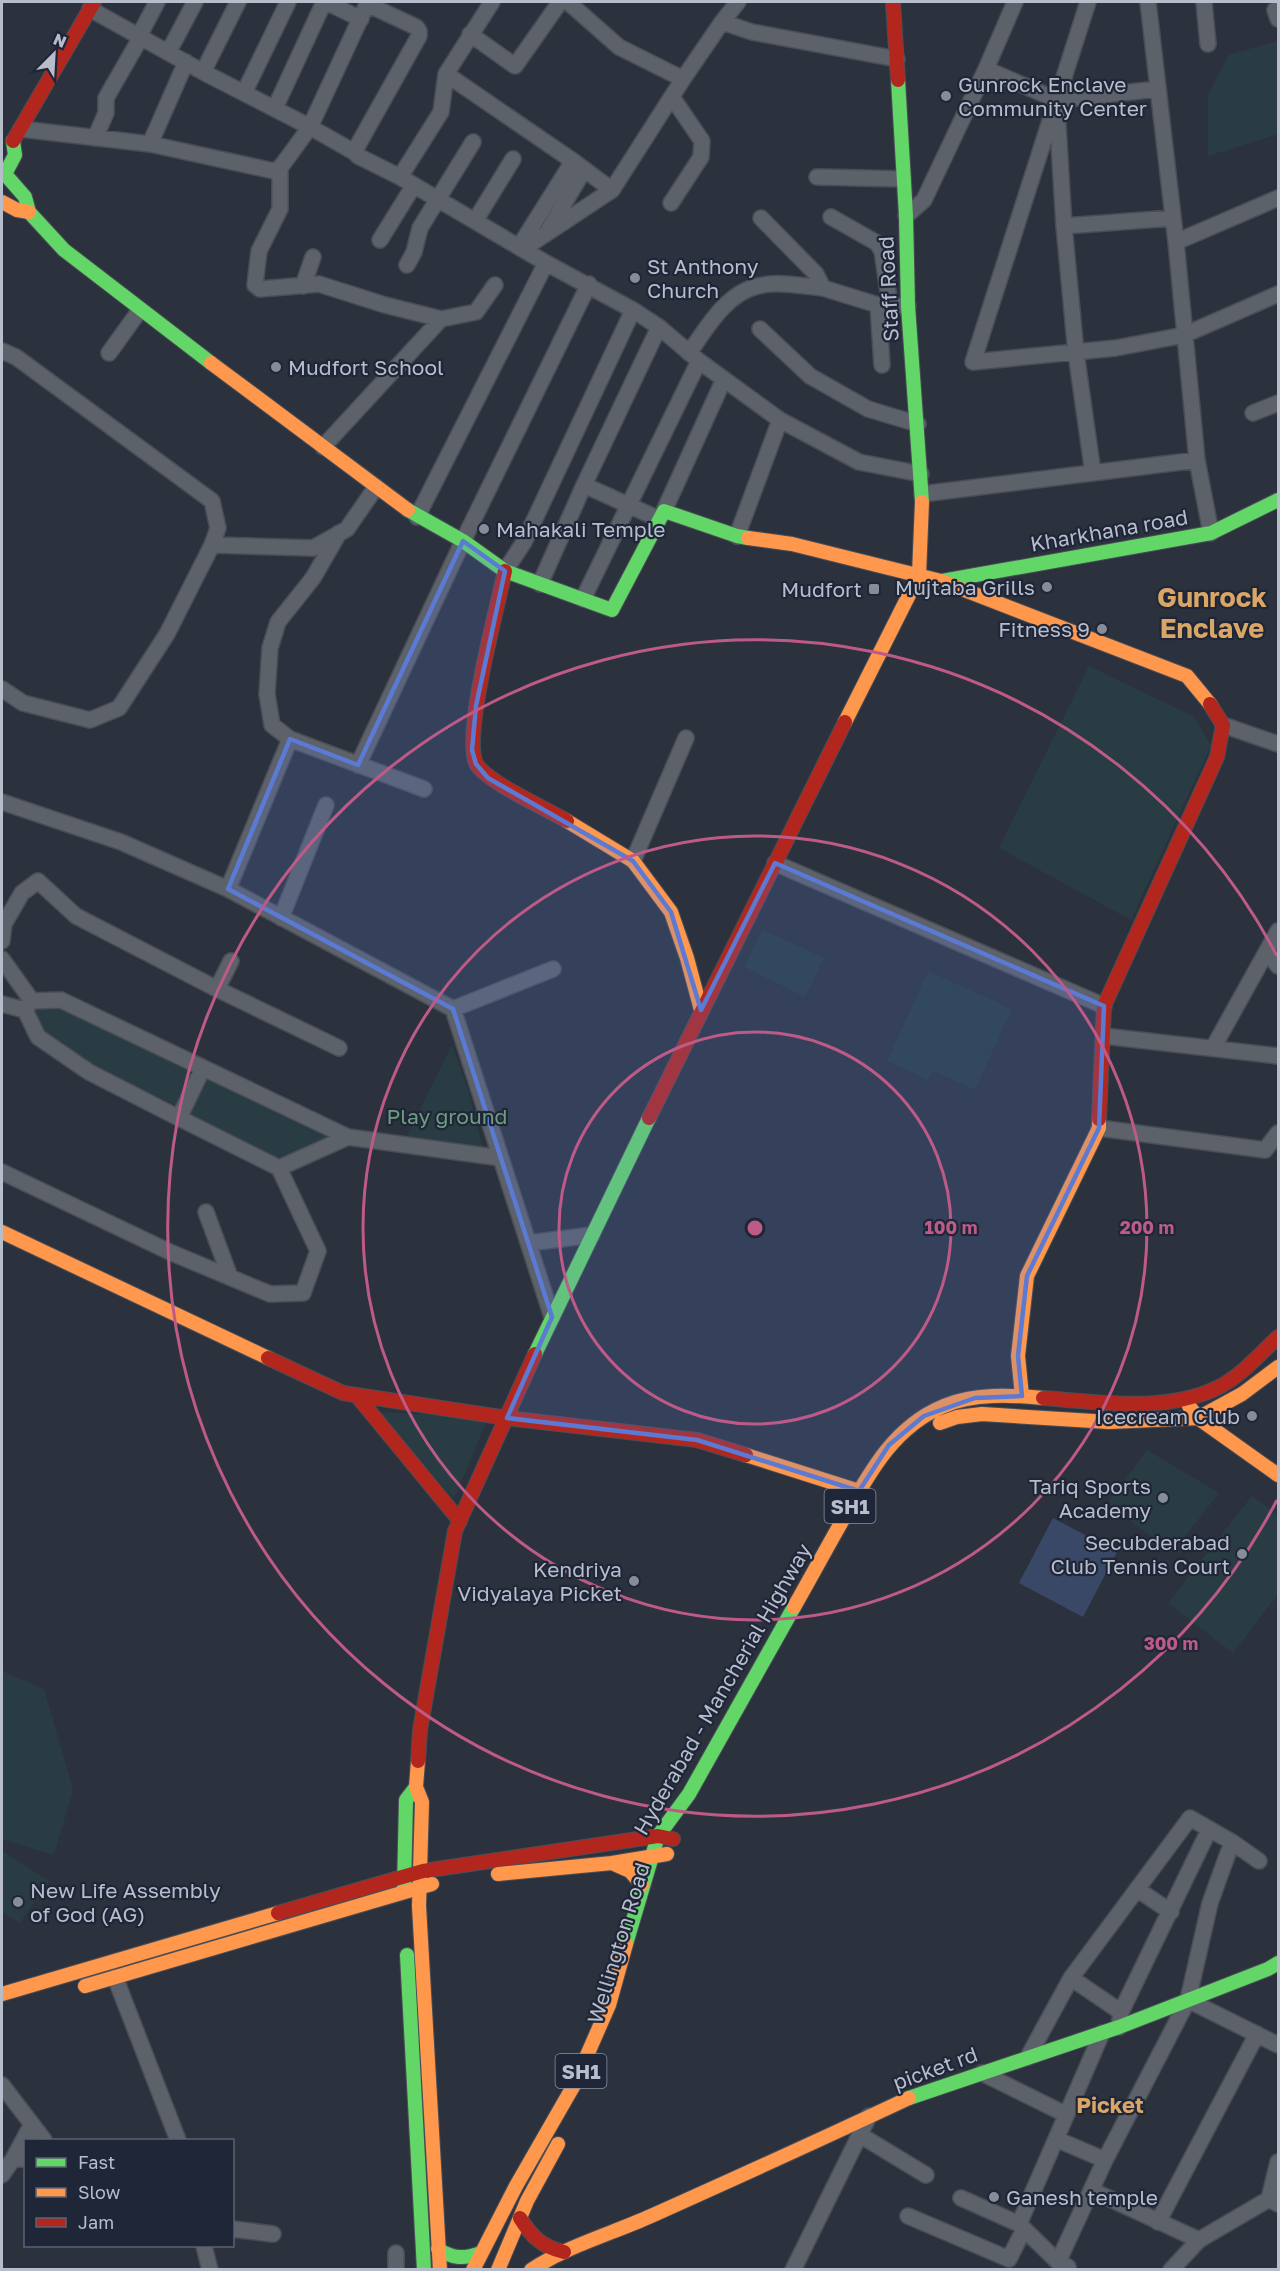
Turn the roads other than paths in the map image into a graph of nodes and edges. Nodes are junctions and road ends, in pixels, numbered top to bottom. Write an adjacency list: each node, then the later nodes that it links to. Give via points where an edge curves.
1 (157, 2): 20 (street)
2 (195, 2): 22 (street)
3 (238, 2): 26 (street)
4 (288, 2): 30 (street)
5 (325, 2): 17 (street); 33 (street)
6 (492, 2): 19 (street)
7 (560, 2): 19 (street, via 515,66)
8 (568, 2): 28 (street, via 619,47)
9 (893, 2): 23 (main road, Staff Road)
10 (1015, 2): 25 (street)
11 (1088, 2): 32 (street)
12 (1148, 2): 29 (street)
13 (1204, 2): 21 (street)
14 (367, 3): 17 (street); 39 (street, via 416,27 419,36)
15 (734, 3): 18 (street)
16 (92, 5): 20 (street); 35 (main road)
17 (361, 19): 34 (street)
18 (722, 22): 23 (street, via 752,32); 28 (street)
19 (470, 34): 27 (street)
20 (140, 36): 22 (street); 36 (street, via 106,98 106,113)
21 (1208, 44)
22 (169, 51): 24 (street)
23 (897, 59): 46 (main road, Staff Road)
24 (186, 62): 26 (street); 38 (street)
25 (986, 69): 32 (street); 55 (street, via 924,200)
26 (203, 72): 30 (street)
27 (446, 74): 41 (street); 44 (street, via 441,112)
28 (683, 79): 31 (street)
29 (1158, 89): 32 (street); 58 (street)
30 (244, 93): 33 (street)
31 (672, 97): 48 (street); 53 (street, via 702,141 703,149)
32 (1057, 100): 60 (street); 83 (street, via 973,362)
33 (275, 108): 34 (street)
34 (310, 127): 39 (street); 42 (street)
35 (12, 138): 36 (street); 43 (main road, via 15,155)
36 (95, 138): 38 (street)
37 (473, 142): 51 (street)
38 (150, 144): 42 (street, via 274,171)
39 (354, 152): 44 (street)
40 (513, 159): 59 (street)
41 (579, 165): 48 (street); 61 (street); 64 (street)
42 (280, 168): 70 (street, via 280,209 259,251 255,285 260,290)
43 (3, 171): 49 (main road); 54 (main road, via 25,197)
44 (400, 177): 47 (street)
45 (817, 177): 46 (street)
46 (903, 179): 55 (main road, Staff Road)
47 (414, 185): 51 (street); 62 (street)
48 (612, 190): 61 (street)
49 (2, 191)
50 (1278, 198): 63 (street)
51 (438, 199): 59 (street); 67 (street, via 420,228)
52 (2, 202): 54 (main road)
53 (671, 203)
54 (29, 212): 75 (main road, via 64,250)
55 (906, 216): 74 (main road, Staff Road)
56 (831, 217): 73 (street, via 877,243 882,251)
57 (761, 218): 71 (street, via 816,274)
58 (1173, 218): 60 (street); 63 (street)
59 (475, 221): 64 (street)
60 (1064, 226): 83 (street)
61 (548, 231): 64 (street)
62 (380, 240)
63 (1176, 242): 80 (street)
64 (521, 248): 66 (street)
65 (314, 257): 70 (street)
66 (546, 263): 68 (street); 101 (street)
67 (407, 265)
68 (589, 284): 76 (street); 105 (street)
69 (495, 285): 77 (street, via 476,312)
70 (303, 286): 77 (street, via 319,284)
71 (823, 288): 73 (street); 84 (street, via 757,286 735,297 714,318)
72 (1278, 294): 80 (street)
73 (884, 305): 74 (street); 85 (street)
74 (908, 306): 90 (main road, Staff Road)
75 (140, 310): 82 (street); 91 (main road)
76 (633, 310): 78 (street); 107 (street, via 524,542)
77 (441, 319): 91 (street)
78 (659, 327): 84 (street); 95 (street)
79 (760, 329): 90 (street, via 810,376 867,409)
80 (1184, 334): 83 (street); 92 (street)
81 (2, 351): 106 (street, via 16,357 212,501 218,528)
82 (109, 353)
83 (1076, 353): 93 (street)
84 (694, 357): 86 (street); 99 (street)
85 (882, 365)
86 (724, 380): 89 (street); 100 (street)
87 (1278, 403): 88 (street)
88 (1253, 413)
89 (780, 420): 94 (street, via 859,462); 104 (street)
90 (918, 424): 94 (main road, Staff Road)
91 (323, 447): 96 (main road)
92 (1197, 460): 93 (street); 103 (street)
93 (1093, 473): 97 (street)
94 (921, 474): 97 (main road, Staff Road)
95 (584, 485): 99 (street); 110 (street)
96 (376, 487): 101 (main road); 102 (street, via 347,529)
97 (922, 494): 108 (main road, Staff Road)
98 (1278, 500): 103 (main road, Kharkhana road)
99 (629, 504): 100 (street); 111 (street)
100 (662, 515): 104 (main road); 111 (main road, via 612,610)
101 (417, 517): 105 (main road)
102 (339, 533): 106 (street, via 313,548); 115 (street, via 313,578 278,621 270,648 267,694 272,725)
103 (1211, 533): 109 (main road, Kharkhana road)
104 (737, 536): 108 (main road, via 792,544)
105 (463, 541): 107 (main road); 117 (street)
106 (212, 545): 112 (street, via 167,634 119,708 90,720 23,703)
107 (505, 571): 110 (main road); 121 (main road, via 477,706 472,750 476,764 488,778)
108 (919, 575): 109 (main road); 122 (main road)
109 (941, 581): 113 (main road, via 1187,676)
110 (540, 584): 111 (main road)
111 (583, 599)
112 (2, 689)
113 (1223, 725): 116 (street); 135 (main road, via 1217,757)
114 (686, 738): 121 (street)
115 (290, 739): 117 (street); 123 (street)
116 (1278, 744)
117 (358, 765): 118 (street)
118 (424, 789)
119 (2, 801): 123 (street, via 121,842)
120 (326, 805): 124 (street)
121 (633, 861): 137 (main road, via 671,912)
122 (775, 863): 135 (street); 137 (main road)
123 (228, 889): 124 (street)
124 (281, 918): 136 (street)
125 (1278, 931): 127 (street)
126 (2, 941): 132 (street, via 4,924 22,893 38,881 76,916)
127 (1267, 951): 130 (street); 140 (street)
128 (2, 959): 134 (street)
129 (231, 961): 132 (street)
130 (1278, 966)
131 (554, 969): 136 (street)
132 (217, 989): 139 (street)
133 (2, 1004): 134 (street)
134 (28, 1005): 142 (street, via 61,1000); 143 (street, via 38,1036 89,1072)
135 (1104, 1006): 138 (main road)
136 (453, 1009): 147 (street)
137 (701, 1010): 152 (main road)
138 (1104, 1036): 140 (street); 144 (main road)
139 (339, 1048)
140 (1213, 1048): 141 (street)
141 (1278, 1056)
142 (203, 1068): 143 (street); 146 (street)
143 (179, 1118): 148 (street)
144 (1099, 1128): 145 (street, via 1265,1150); 159 (main road, via 1027,1276 1018,1356)
145 (1278, 1133)
146 (348, 1137): 147 (street); 148 (street)
147 (501, 1158): 153 (street)
148 (279, 1168): 154 (street, via 318,1251 303,1293 270,1294)
149 (2, 1172): 154 (street)
150 (206, 1212): 154 (street)
151 (2, 1232): 158 (main road, via 343,1394)
152 (592, 1234): 153 (street); 155 (main road)
153 (529, 1243): 155 (street)
154 (230, 1277)
155 (552, 1317): 161 (main road)
156 (1278, 1337): 160 (main road, Hyderabad - Mancherial Highway / SH1, via 1218,1387)
157 (1278, 1367): 162 (main road, via 1242,1394)
158 (357, 1396): 161 (main road); 167 (main road)
159 (1022, 1396): 160 (main road, Hyderabad - Mancherial Highway / SH1, via 1144,1403); 166 (main road, Hyderabad - Mancherial Highway / SH1, via 975,1398 945,1405 924,1416 889,1445)
160 (1184, 1400): 162 (main road)
161 (507, 1418): 166 (main road, via 697,1440); 167 (main road)
162 (1198, 1418): 163 (main road, via 1109,1422 982,1414 957,1417); 165 (main road)
163 (930, 1430)
164 (908, 1448): 170 (main road, Hyderabad - Mancherial Highway / SH1, via 891,1464 867,1503 702,1792)
165 (1278, 1475)
166 (859, 1491): 170 (main road, Hyderabad - Mancherial Highway / SH1)
167 (460, 1521): 168 (main road, via 455,1531 420,1730)
168 (416, 1787): 176 (main road, via 422,1802); 177 (main road, via 406,1800)
169 (1209, 1830): 171 (street); 180 (street, via 1190,1818); 182 (street)
170 (666, 1837): 172 (street, via 681,1849); 173 (main road, Hyderabad - Mancherial Highway / SH1); 176 (main road)
171 (1232, 1842): 174 (street); 189 (street, via 1210,1903)
172 (667, 1854): 173 (main road); 190 (main road, Wellington Road, via 652,1895)
173 (651, 1856): 175 (main road); 178 (main road, SH1)
174 (1258, 1861)
175 (612, 1863): 178 (main road, via 630,1871); 179 (main road, via 447,1880)
176 (420, 1872): 177 (main road); 179 (main road)
177 (403, 1876): 181 (main road); 188 (main road)
178 (642, 1885): 229 (main road, SH1, via 609,2005 588,2054)
179 (420, 1889): 181 (main road); 226 (main road)
180 (1137, 1889): 182 (street); 186 (street)
181 (404, 1898): 185 (main road)
182 (1171, 1912): 191 (street)
183 (406, 1937): 233 (main road)
184 (1278, 1963): 189 (main road, picket rd)
185 (115, 1977): 187 (main road); 207 (street)
186 (1071, 1978): 191 (street); 195 (street)
187 (70, 1990)
188 (2, 1994)
189 (1188, 2000): 191 (main road, picket rd); 193 (street); 210 (street)
190 (620, 2017)
191 (1120, 2020): 192 (main road, picket rd)
192 (1102, 2033): 195 (main road, picket rd); 200 (street)
193 (1257, 2034): 194 (street); 219 (street)
194 (1278, 2045)
195 (1028, 2057): 196 (main road, picket rd)
196 (982, 2073): 200 (street); 201 (main road, picket rd, via 919,2093)
197 (592, 2079): 199 (main road, SH1)
198 (2, 2085): 202 (street)
199 (578, 2106)
200 (1065, 2114): 208 (street)
201 (869, 2116): 203 (street); 222 (main road, picket rd)
202 (32, 2124): 205 (street); 206 (street)
203 (860, 2134): 213 (street); 239 (street)
204 (562, 2136): 218 (main road)
205 (26, 2139)
206 (43, 2139)
207 (178, 2139)
208 (1056, 2139): 210 (street); 220 (street)
209 (19, 2159): 212 (street)
210 (1105, 2160): 214 (street)
211 (1278, 2162): 216 (street)
212 (2, 2175)
213 (926, 2175)
214 (1091, 2190): 219 (street); 230 (street)
215 (961, 2198): 220 (street)
216 (1274, 2202): 224 (street)
217 (908, 2216): 220 (street, via 1009,2259)
218 (520, 2218): 227 (main road, via 532,2238); 236 (main road)
219 (1158, 2222): 224 (street)
220 (1021, 2226): 230 (street)
221 (234, 2229): 223 (street)
222 (615, 2232): 227 (main road, picket rd); 238 (main road, picket rd)
223 (273, 2234)
224 (1199, 2240): 240 (street)
225 (204, 2247): 231 (street)
226 (438, 2249): 229 (main road, via 451,2258 466,2259); 234 (main road)
227 (564, 2252): 237 (main road, picket rd)
228 (396, 2253): 232 (street)
229 (481, 2253): 235 (main road, SH1)
230 (1067, 2267)
231 (210, 2270)
232 (396, 2270)
233 (424, 2270)
234 (441, 2270)
235 (472, 2270)
236 (498, 2270)
237 (531, 2270)
238 (558, 2270)
239 (793, 2270)
240 (1172, 2270)

